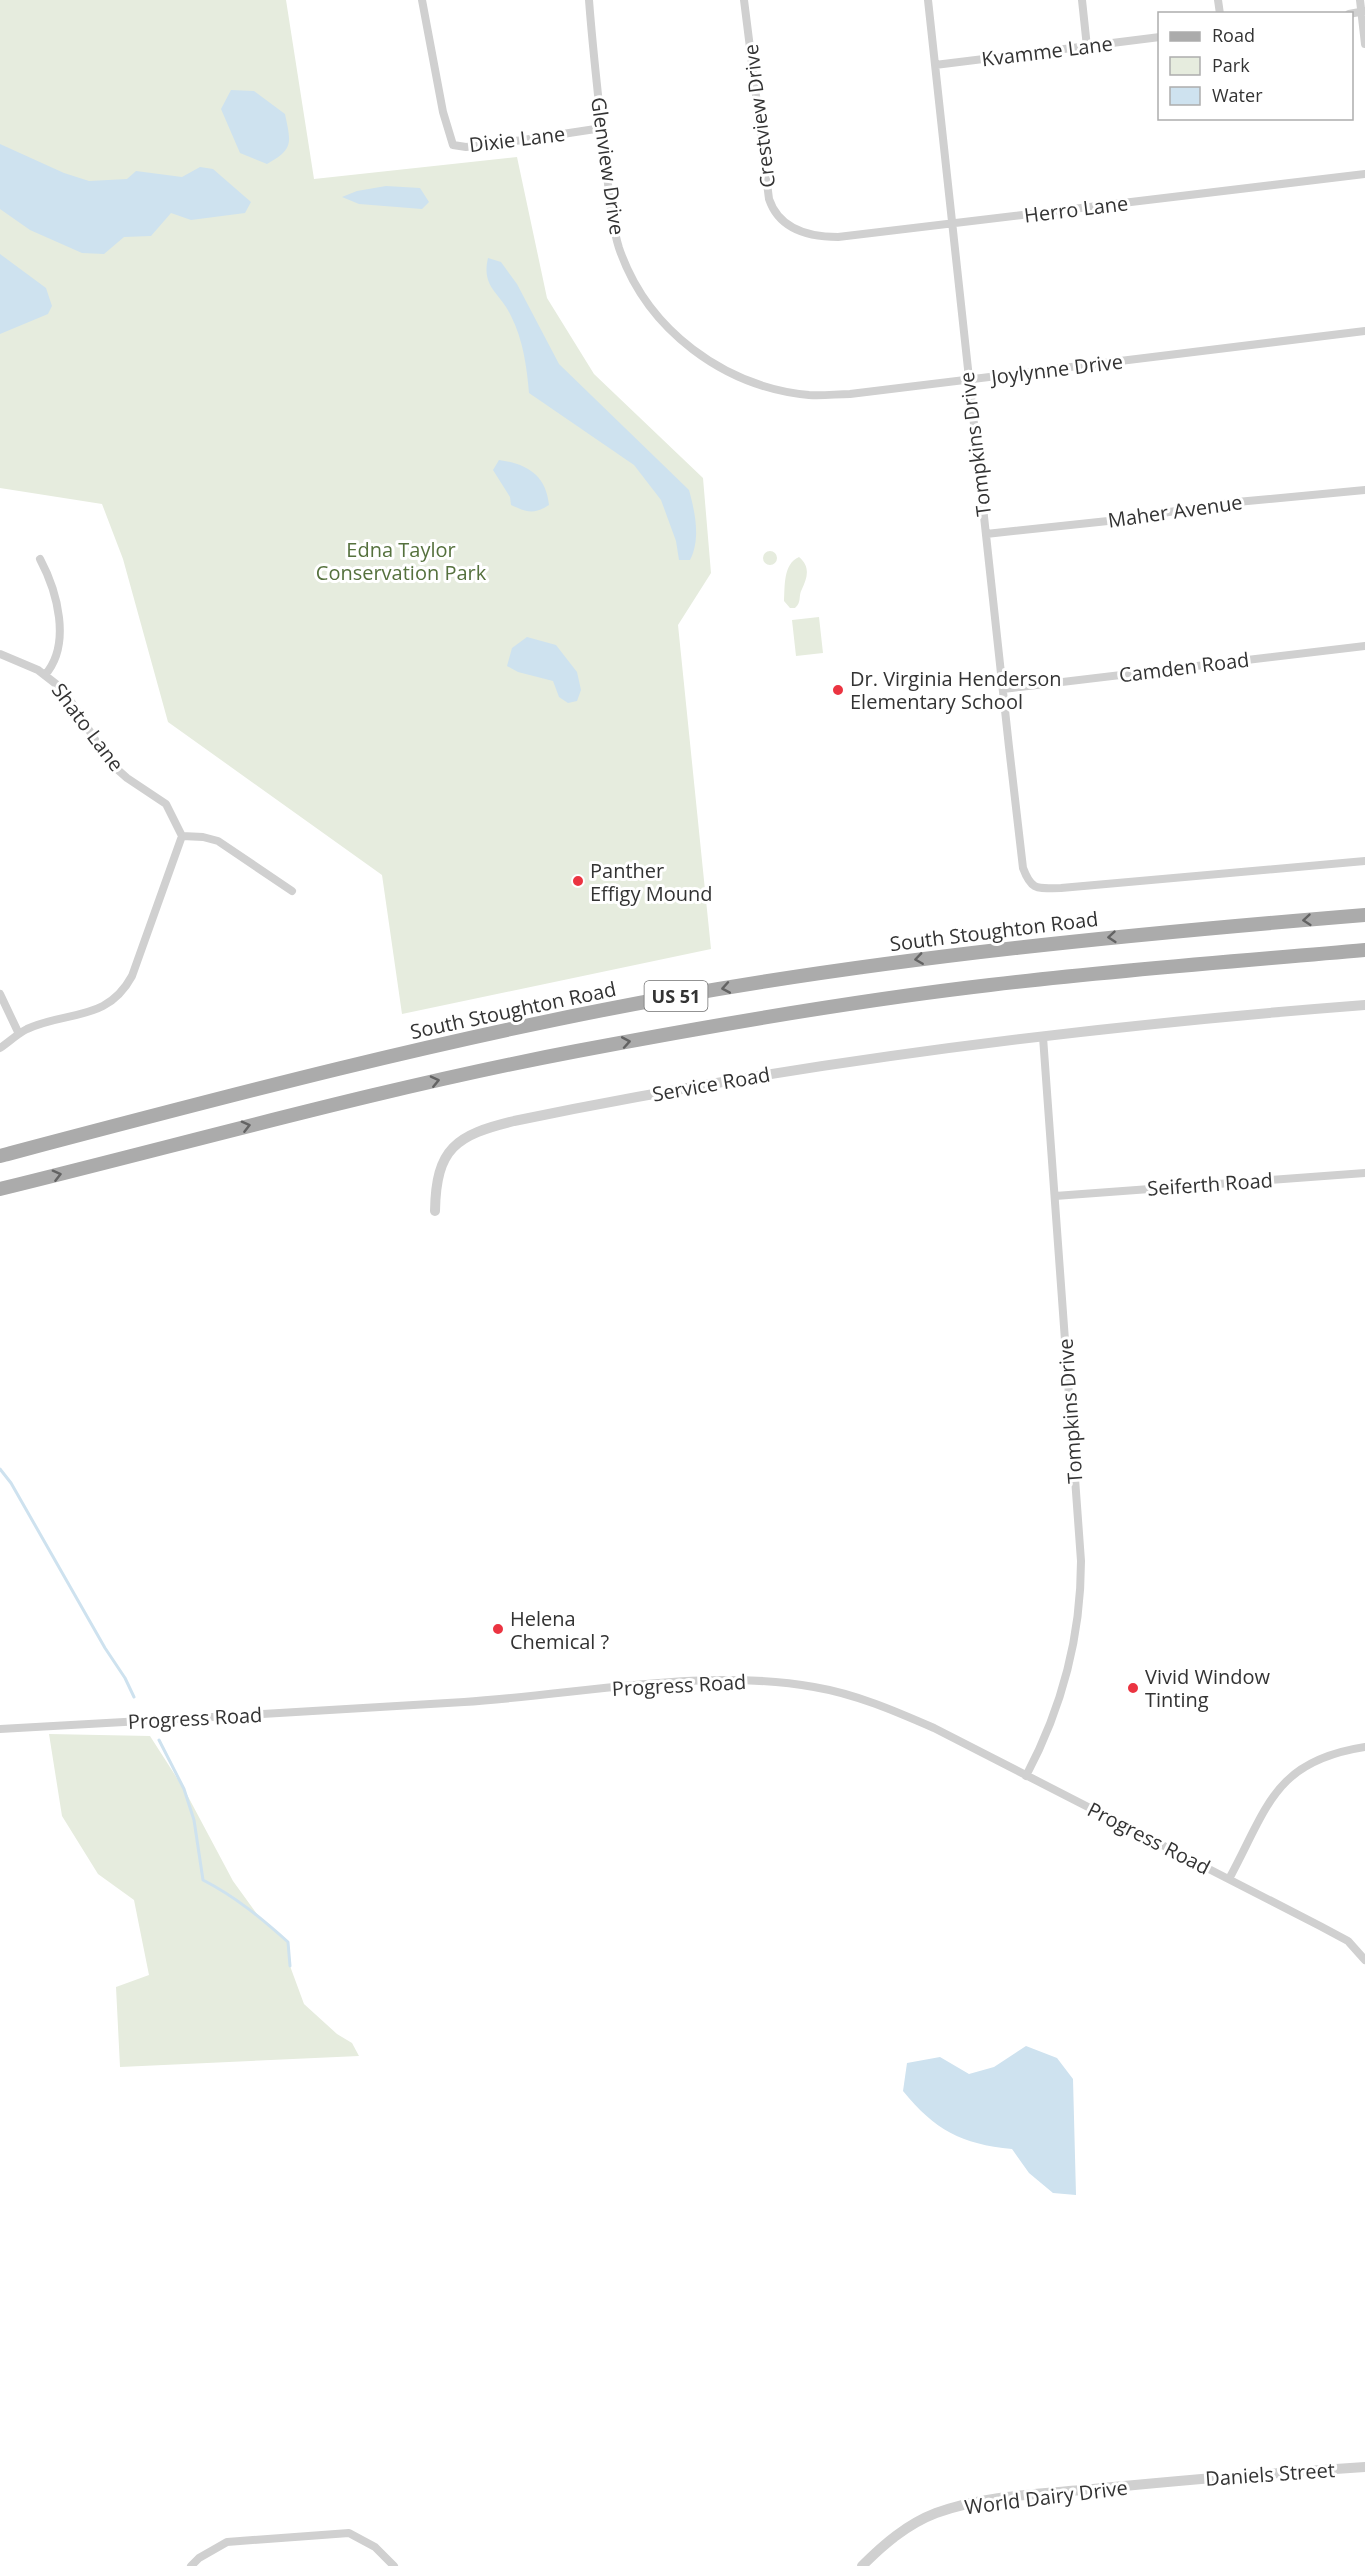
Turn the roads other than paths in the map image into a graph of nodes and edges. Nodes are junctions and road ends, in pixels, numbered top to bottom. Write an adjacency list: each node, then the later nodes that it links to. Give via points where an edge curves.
1 (422, 0): 12 (street, Dixie Lane, via 446,126 457,147)
2 (589, 0): 12 (street, Glenview Drive)
3 (744, 0): 15 (street, Crestview Drive, via 769,199 772,210)
4 (928, 0): 11 (street, Tompkins Drive)
5 (1082, 0): 10 (street)
6 (1360, 0): 7 (street)
7 (1363, 11): 9 (street)
8 (1158, 37): 10 (street, Kvamme Lane)
9 (1365, 45)
10 (1087, 47): 11 (street, Kvamme Lane)
11 (935, 65): 14 (street, Tompkins Drive)
12 (602, 128): 17 (street, Glenview Drive, via 618,245 634,282 663,323)
13 (1365, 174): 14 (street, Herro Lane)
14 (952, 225): 15 (street, Herro Lane, via 838,237 821,237); 18 (street, Tompkins Drive)
15 (789, 226)
16 (1365, 331): 18 (street, Joylynne Drive)
17 (717, 366): 18 (street, Joylynne Drive, via 766,385 818,395)
18 (968, 380): 20 (street, Tompkins Drive)
19 (1365, 490): 20 (street, Maher Avenue)
20 (986, 534): 25 (street, Tompkins Drive)
21 (40, 559): 24 (street, via 52,584 60,642 57,656)
22 (1365, 646): 25 (street, Camden Road)
23 (0, 654): 24 (street, Shato Lane)
24 (45, 675): 26 (street, Shato Lane, via 72,703 110,762 166,804)
25 (1003, 689): 27 (street, Tompkins Drive, via 1023,868 1032,886 1061,888)
26 (182, 836): 28 (street, via 218,841); 33 (street, via 132,976 115,1000)
27 (1365, 861)
28 (291, 891)
29 (1365, 915): 36 (main road, South Stoughton Road / US 51, one-way to 36, via 1020,946 681,995 314,1074)
30 (1365, 950): 38 (main road, US 51, one-way to 30, via 441,1080 740,1021 990,985)
31 (0, 994): 33 (street)
32 (1365, 1005): 34 (street, Service Road)
33 (19, 1034): 35 (street)
34 (1043, 1037): 39 (street, Tompkins Drive); 40 (street, Service Road, via 719,1082 480,1129 456,1145 442,1164 436,1179)
35 (0, 1048)
36 (0, 1156)
37 (1365, 1173): 39 (street, Seiferth Road)
38 (0, 1189)
39 (1055, 1196): 43 (street, Tompkins Drive, via 1081,1597 1072,1657 1059,1704)
40 (435, 1211)
41 (0, 1729): 43 (street, Progress Road, via 467,1702 729,1680 795,1684 861,1698 934,1728)
42 (1365, 1747): 44 (street, via 1328,1754 1287,1779 1269,1803)
43 (1026, 1776): 44 (street, Progress Road)
44 (1229, 1879): 45 (street, Progress Road, via 1348,1941)
45 (1365, 1960)
46 (1365, 2467): 47 (street, Daniels Street)
47 (1175, 2481): 50 (street, World Dairy Drive, via 984,2500 935,2514 905,2530)
48 (191, 2566): 49 (street, via 227,2542 349,2533 375,2547)
49 (394, 2566)
50 (862, 2566)

